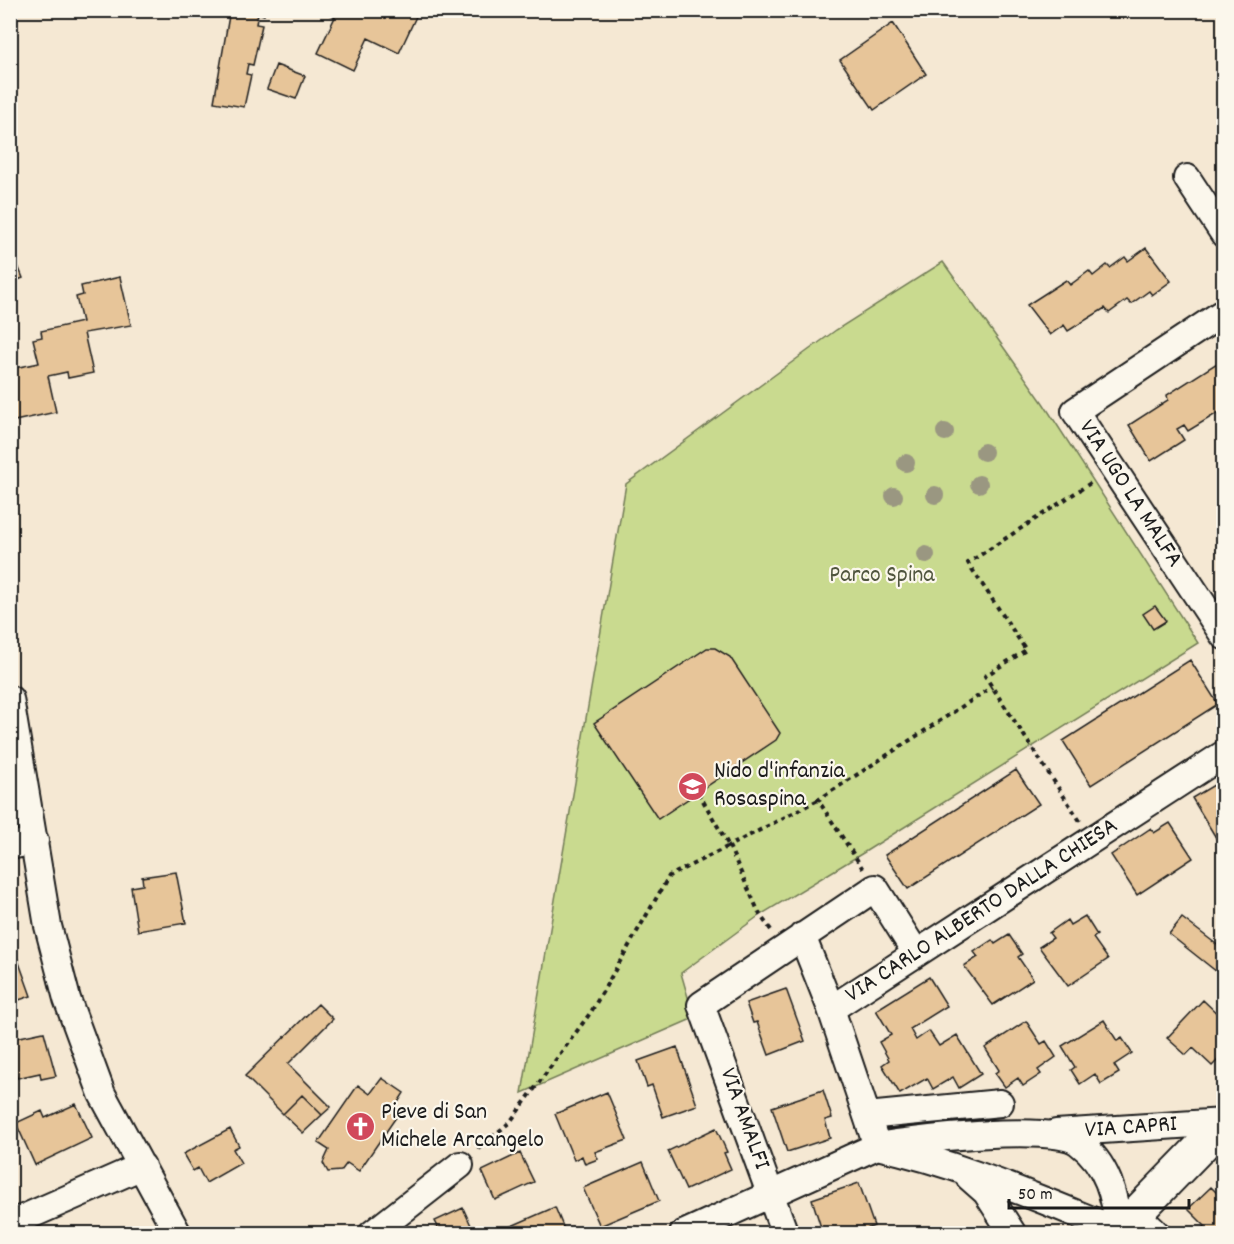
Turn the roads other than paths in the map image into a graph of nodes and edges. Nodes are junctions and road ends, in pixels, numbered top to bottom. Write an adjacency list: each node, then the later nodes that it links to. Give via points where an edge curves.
1 (1187, 178): 2 (street)
2 (1224, 234)
3 (1224, 312): 4 (street, VIA UGO LA MALFA, via 1075,411)
4 (1224, 636)
5 (10, 699): 7 (street)
6 (1224, 754): 10 (street, VIA CARLO ALBERTO DALLA CHIESA)
7 (35, 841): 8 (street); 18 (street, via 48,926 67,999 102,1094)
8 (10, 846)
9 (792, 942): 10 (street, via 875,888); 11 (street); 20 (street, VIA AMALFI, via 701,1005)
10 (916, 953): 11 (street, VIA CARLO ALBERTO DALLA CHIESA)
11 (831, 1009): 13 (street, VIA CARLO ALBERTO DALLA CHIESA)
12 (1000, 1103): 13 (street)
13 (867, 1116): 16 (street, VIA CARLO ALBERTO DALLA CHIESA)
14 (1224, 1122): 15 (street, VIA CAPRI); 22 (main road)
15 (1039, 1134): 16 (street, VIA CAPRI, via 912,1140); 22 (street, VIA CAPRI, via 1076,1140 1103,1167 1116,1203)
16 (870, 1150): 19 (street, via 924,1156); 20 (street, VIA CAPRI)
17 (460, 1165): 24 (street)
18 (142, 1166): 21 (street); 23 (street)
19 (957, 1168): 22 (street); 27 (street, via 986,1192)
20 (771, 1192): 25 (street, VIA CAPRI); 26 (street, VIA AMALFI)
21 (10, 1224)
22 (1132, 1228)
23 (178, 1233)
24 (372, 1233)
25 (683, 1233)
26 (785, 1233)
27 (1013, 1233)

